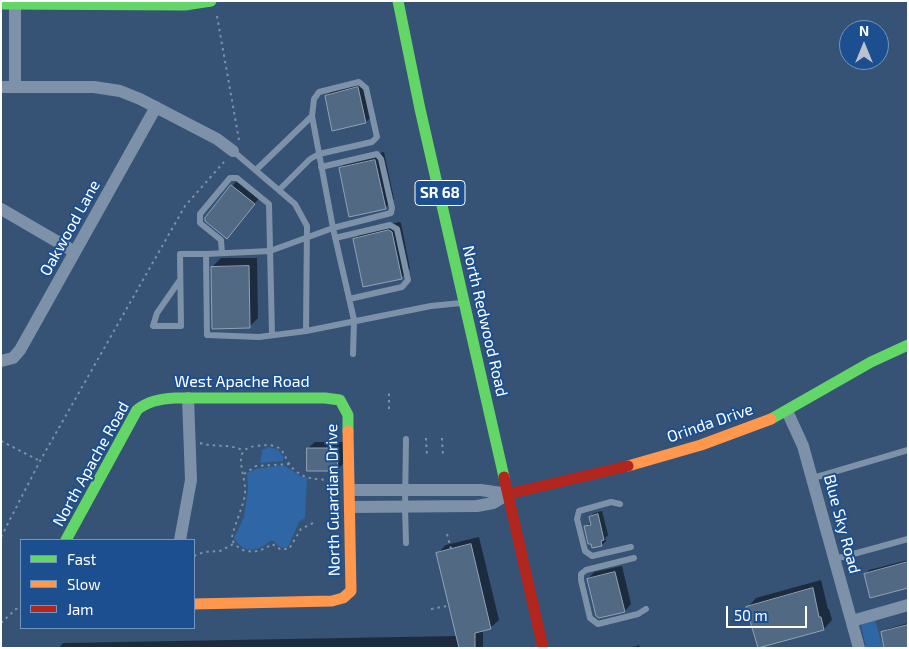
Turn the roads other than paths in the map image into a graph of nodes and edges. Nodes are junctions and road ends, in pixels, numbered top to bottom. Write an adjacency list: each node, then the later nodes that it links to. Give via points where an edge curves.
1 (211, 1): 4 (street, via 185,5)
2 (398, 1): 24 (street, North Redwood Road / SR 68)
3 (1, 4): 4 (street)
4 (15, 4): 6 (street)
5 (1, 87): 6 (street)
6 (15, 87): 7 (street, via 107,88 130,94)
7 (156, 107): 9 (street); 19 (street, Oakwood Lane)
8 (312, 116): 10 (lane); 10 (lane, via 314,99 319,92 359,82 366,88 377,137 372,142); 12 (lane)
9 (236, 146): 12 (lane)
10 (319, 154): 11 (lane); 13 (lane)
11 (321, 167): 15 (lane); 15 (lane, via 377,154 382,158 392,208 385,215)
12 (256, 170): 13 (lane)
13 (279, 190): 16 (lane, via 295,204 307,226)
14 (1, 209): 19 (street)
15 (333, 228): 16 (lane); 17 (lane)
16 (307, 237): 18 (lane); 26 (lane)
17 (335, 238): 23 (lane); 23 (lane, via 390,226 397,229 408,280 402,287)
18 (270, 251): 20 (lane); 20 (lane, via 269,204 237,178 230,178 200,214 200,223 221,240); 27 (lane)
19 (75, 252): 30 (street, Oakwood Lane, via 20,350)
20 (222, 253): 21 (lane)
21 (206, 254): 22 (lane, via 180,254); 27 (lane, via 207,334)
22 (180, 280): 22 (lane, via 181,326 153,326 157,313)
23 (349, 299): 25 (lane)
24 (464, 302): 25 (lane); 40 (street, North Redwood Road / SR 68)
25 (354, 320): 26 (lane); 29 (lane)
26 (306, 331): 27 (lane)
27 (272, 334)
28 (908, 345): 34 (street, Orinda Drive, via 861,367)
29 (353, 354)
30 (5, 360)
31 (188, 398): 32 (street, West Apache Road); 33 (street, West Apache Road); 46 (street, via 190,480)
32 (340, 400): 38 (street, North Guardian Drive, via 348,415)
33 (144, 403): 45 (street, North Apache Road, via 137,410)
34 (787, 411): 37 (street, Blue Sky Road, via 800,436); 40 (street, Orinda Drive, via 703,445)
35 (406, 438): 39 (lane)
36 (908, 450): 37 (lane)
37 (813, 478): 50 (street, Blue Sky Road)
38 (350, 490): 39 (street); 42 (street, North Guardian Drive)
39 (405, 490): 40 (street, via 481,490); 43 (lane)
40 (508, 494): 43 (street, via 486,506); 55 (street, North Redwood Road / SR 68)
41 (620, 504): 48 (lane, via 610,502 579,511 577,519 585,551 592,556)
42 (350, 507): 43 (street); 51 (street, North Guardian Drive, via 351,591 344,598 332,601)
43 (405, 507): 47 (lane)
44 (908, 538): 50 (lane)
45 (67, 539)
46 (180, 539)
47 (406, 543)
48 (631, 547)
49 (634, 558): 53 (lane, via 586,570 580,577 590,618 598,624)
50 (835, 559): 54 (street, Blue Sky Road)
51 (195, 604)
52 (908, 605): 54 (street)
53 (646, 610)
54 (852, 621): 56 (street, Blue Sky Road)
55 (543, 648)
56 (859, 648)

